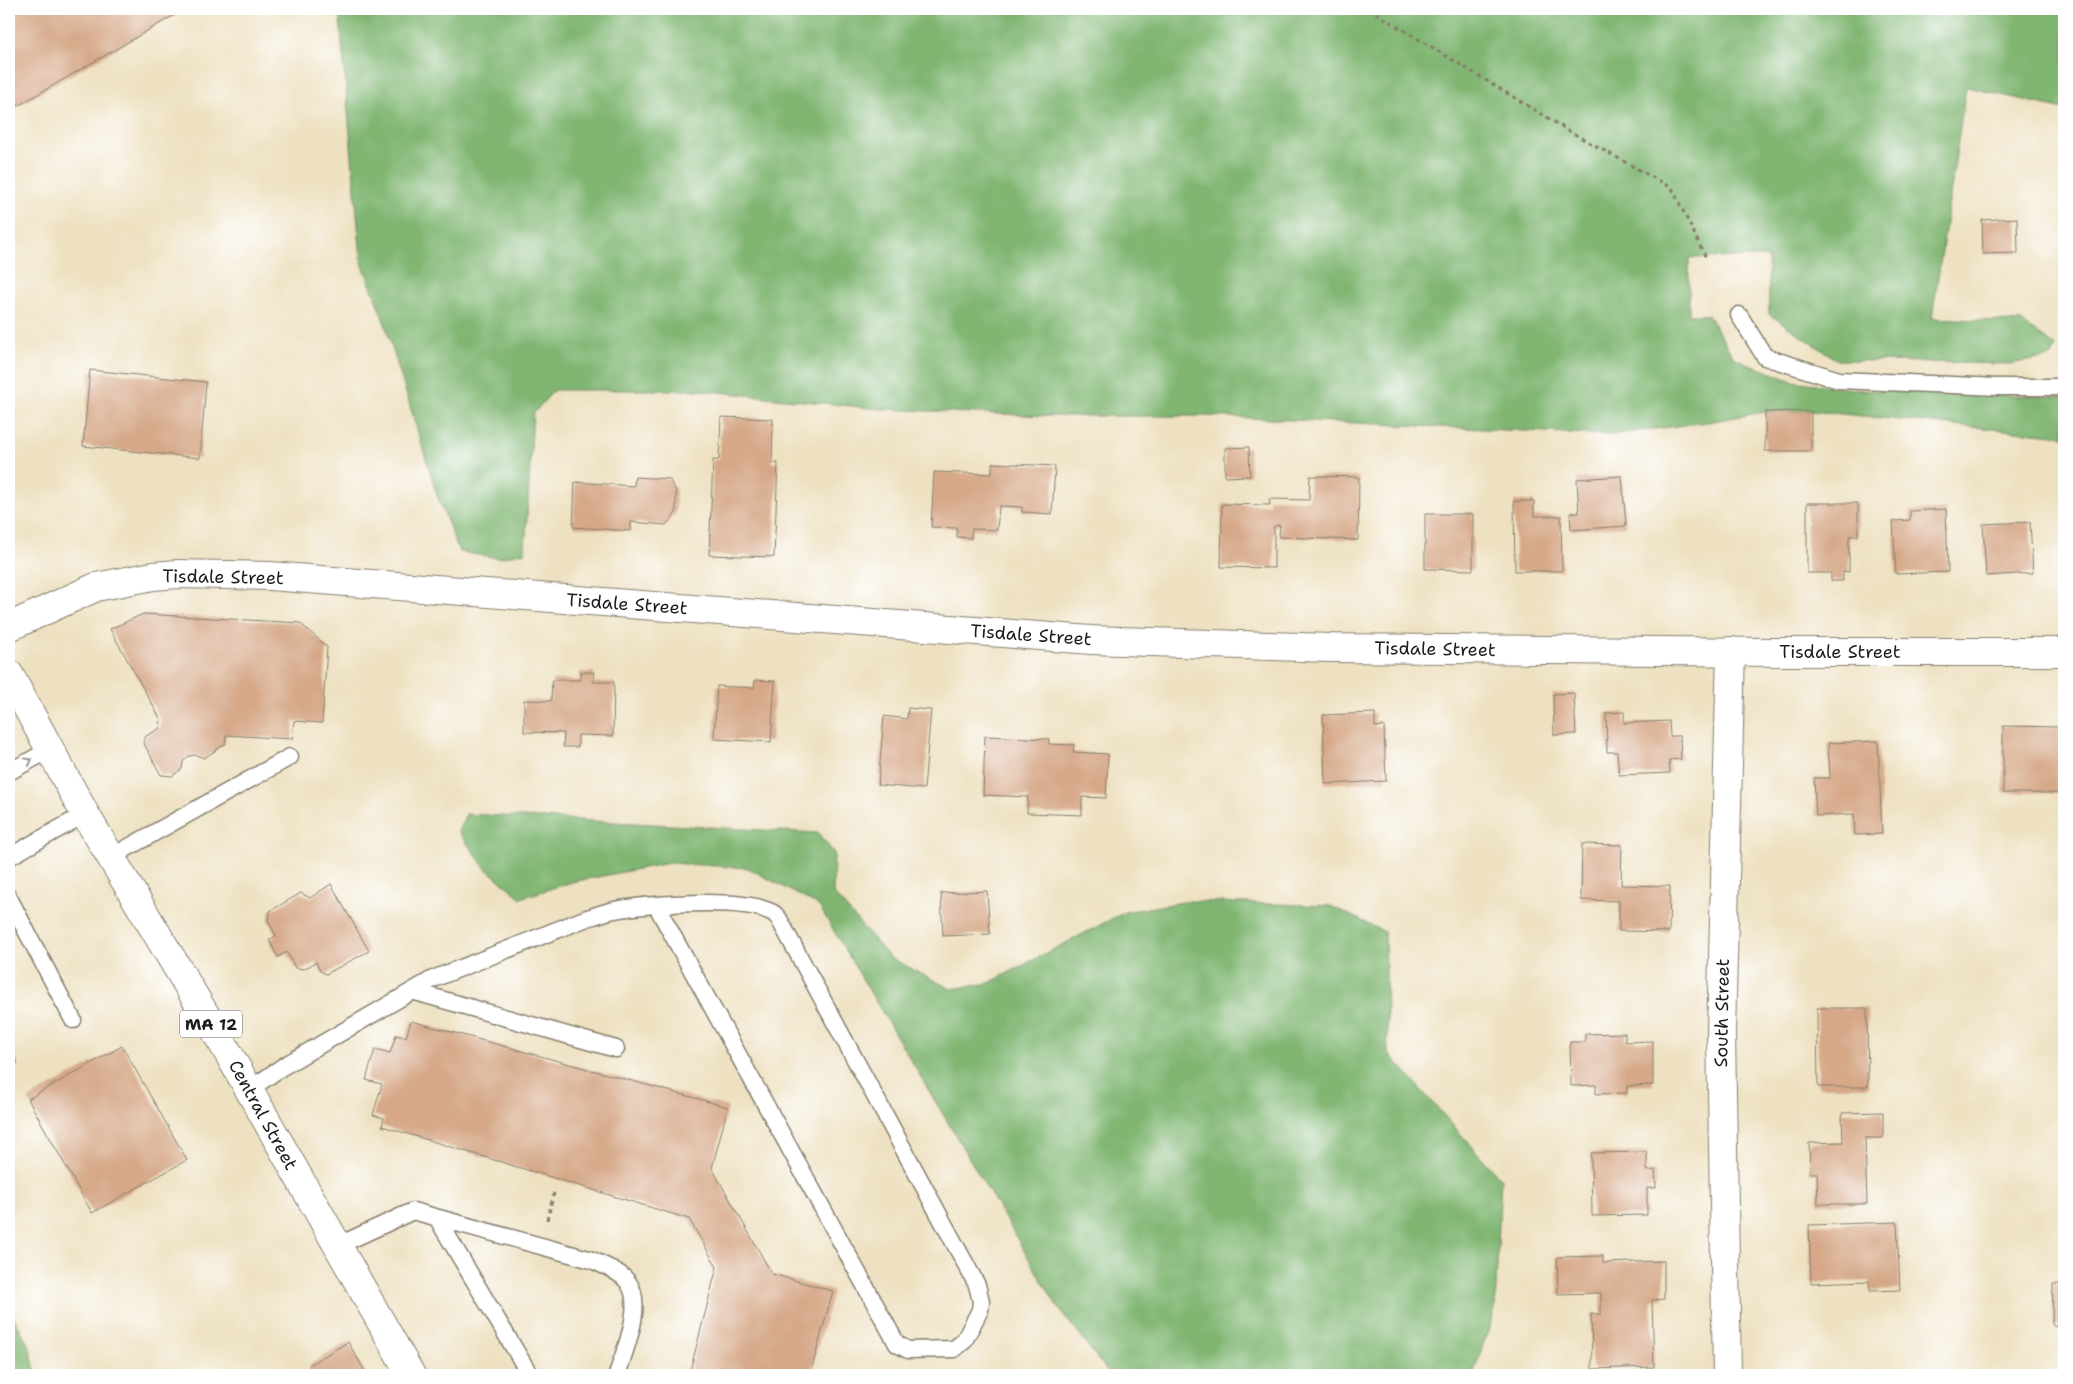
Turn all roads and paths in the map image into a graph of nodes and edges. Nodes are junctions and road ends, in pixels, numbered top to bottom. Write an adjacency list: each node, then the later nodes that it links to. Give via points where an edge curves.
1 (1369, 9): 2 (path, via 1569,132 1672,188)
2 (1706, 258)
3 (1739, 315): 4 (lane, via 1765,357 1838,380)
4 (2064, 387)
5 (9, 627): 6 (street, Tisdale Street, via 96,587 178,574 270,576 1090,640 1330,648)
6 (1731, 651): 7 (street, Tisdale Street); 26 (street, South Street, via 1721,1034)
7 (2064, 652)
8 (9, 674): 9 (street, Central Street / MA 12)
9 (49, 750): 11 (lane, one-way to 9); 12 (street, Central Street / MA 12)
10 (290, 757): 14 (lane)
11 (9, 772)
12 (85, 814): 13 (lane); 14 (street, Central Street / MA 12)
13 (9, 857)
14 (111, 857): 20 (street, Central Street / MA 12)
15 (9, 898): 18 (lane)
16 (656, 905): 16 (lane, via 717,904 760,908 773,912 780,920 978,1285 980,1310 964,1341 954,1349 908,1350 896,1344); 17 (lane, via 609,911 588,918 434,979)
17 (412, 991): 19 (lane); 20 (lane, via 282,1067)
18 (73, 1020)
19 (616, 1049)
20 (249, 1090): 22 (street, Central Street / MA 12)
21 (437, 1218): 22 (lane, via 413,1212); 24 (lane); 25 (lane, via 592,1260 628,1283 634,1300 634,1317)
22 (337, 1246): 23 (street, Central Street / MA 12)
23 (412, 1375)
24 (530, 1375)
25 (617, 1375)
26 (1727, 1375)

